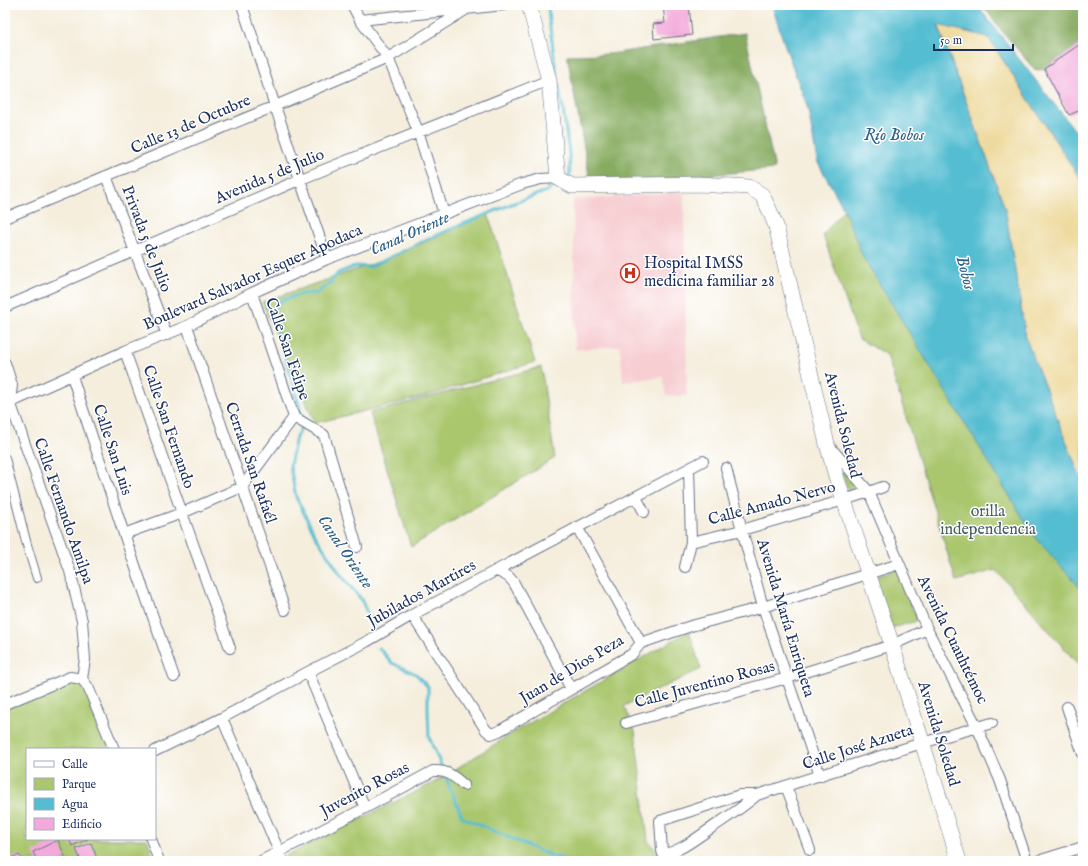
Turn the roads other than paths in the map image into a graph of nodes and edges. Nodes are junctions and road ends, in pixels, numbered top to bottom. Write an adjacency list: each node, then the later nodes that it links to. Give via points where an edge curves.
1 (242, 5): 9 (street)
2 (352, 5): 6 (street)
3 (504, 5): 5 (street)
4 (529, 5): 8 (main road)
5 (466, 7): 6 (street); 7 (street, Calle 13 de Octubre)
6 (360, 20): 7 (street)
7 (388, 58): 9 (street, Calle 13 de Octubre); 10 (street)
8 (549, 80): 10 (street, Avenida 5 de Julio); 12 (main road)
9 (275, 106): 11 (street, Calle 13 de Octubre); 13 (street)
10 (418, 131): 13 (street, Avenida 5 de Julio); 14 (street)
11 (106, 176): 15 (street, Calle 13 de Octubre); 16 (street, Privada 5 de Julio)
12 (558, 178): 14 (street, Boulevard Salvador Esquer Apodaca, via 522,184); 27 (main road, Avenida Soledad, via 572,186 698,184 749,187 762,195 776,226)
13 (301, 179): 16 (street, Avenida 5 de Julio); 17 (street)
14 (444, 214): 17 (street, Boulevard Salvador Esquer Apodaca)
15 (5, 218)
16 (134, 251): 19 (street, Avenida 5 de Julio); 21 (street, Privada 5 de Julio)
17 (327, 259): 18 (street, Boulevard Salvador Esquer Apodaca)
18 (252, 293): 20 (street, Boulevard Salvador Esquer Apodaca); 26 (street, Calle San Felipe)
19 (5, 307)
20 (187, 326): 21 (street, Boulevard Salvador Esquer Apodaca); 33 (street, Cerrada San Rafaél)
21 (167, 335): 22 (street, Boulevard Salvador Esquer Apodaca)
22 (125, 351): 24 (street, Boulevard Salvador Esquer Apodaca); 38 (street, Calle San Fernando)
23 (5, 363): 25 (street, via 12,385)
24 (72, 376): 25 (street, Boulevard Salvador Esquer Apodaca); 41 (street, Calle San Luis)
25 (7, 401): 59 (street, Calle Fernando Amilpa, via 70,571 82,621 85,659)
26 (294, 417): 33 (street, Calle San Felipe); 43 (street, via 324,435)
27 (827, 444): 34 (street, Avenida Cuauhtémoc); 36 (main road, Avenida Soledad)
28 (5, 458): 48 (street)
29 (703, 461): 30 (street, Jubilados Martires)
30 (689, 468): 35 (street, Jubilados Martires); 42 (street)
31 (726, 468): 40 (street, Avenida María Enriqueta)
32 (883, 486): 34 (street, Calle Amado Nervo)
33 (242, 487): 38 (street, Calle San Felipe); 50 (street, Cerrada San Rafaél)
34 (869, 492): 36 (street, Calle Amado Nervo); 44 (street, Avenida Cuauhtémoc)
35 (636, 497): 37 (street); 39 (street, Jubilados Martires)
36 (844, 500): 40 (street, Calle Amado Nervo); 47 (main road, Avenida Soledad)
37 (644, 512)
38 (182, 513): 41 (street, Calle San Felipe); 55 (street, Calle San Fernando)
39 (577, 527): 46 (street, Jubilados Martires); 53 (street)
40 (742, 530): 42 (street, Calle Amado Nervo); 49 (street, Avenida María Enriqueta)
41 (124, 534): 57 (street, Calle San Luis)
42 (691, 542): 45 (street)
43 (357, 547)
44 (899, 564): 47 (street, Juan de Dios Peza); 52 (street, Avenida Cuauhtémoc)
45 (685, 567)
46 (496, 570): 51 (street, Jubilados Martires); 60 (street, via 514,583)
47 (867, 573): 49 (street, Juan de Dios Peza); 54 (main road, Avenida Soledad)
48 (37, 578)
49 (764, 607): 53 (street, Juan de Dios Peza, via 691,626); 58 (street, Avenida María Enriqueta)
50 (285, 610)
51 (412, 615): 56 (street, Jubilados Martires); 60 (street, Juan de Dios Peza, via 491,734)
52 (927, 629): 54 (street, Calle Juventino Rosas); 66 (street, Avenida Cuauhtémoc)
53 (641, 643): 60 (street, Juan de Dios Peza, via 632,654)
54 (892, 646): 58 (street, Calle Juventino Rosas); 67 (main road, Avenida Soledad)
55 (230, 648)
56 (308, 672): 63 (street, Jubilados Martires); 75 (street)
57 (174, 677)
58 (787, 678): 64 (street, Calle Juventino Rosas); 71 (street, Avenida María Enriqueta)
59 (82, 679): 61 (street, via 70,677); 68 (street, via 88,687)
60 (571, 689)
61 (5, 704)
62 (1066, 707): 70 (street)
63 (222, 718): 69 (street, Jubilados Martires); 79 (street)
64 (626, 723)
65 (992, 723): 66 (street, Calle José Azueta)
66 (977, 727): 67 (street, Calle José Azueta); 83 (street, Avenida Cuauhtémoc, via 1000,780)
67 (922, 744): 71 (street, Calle José Azueta); 82 (main road, Avenida Soledad)
68 (114, 748)
69 (156, 751)
70 (1083, 754)
71 (820, 776): 73 (street, Calle José Azueta)
72 (464, 785): 75 (street, Juvenito Rosas, via 442,771 433,771)
73 (786, 786): 74 (street, Calle José Azueta); 78 (street)
74 (756, 796): 74 (street, Calle José Azueta, via 686,845 663,854 660,821 740,795)
75 (365, 808): 79 (street, Juvenito Rosas)
76 (151, 840): 80 (street)
77 (1083, 847): 84 (street)
78 (810, 850)
79 (281, 856): 81 (street, Juvenito Rosas)
80 (160, 861)
81 (261, 861)
82 (959, 861)
83 (1027, 861)
84 (1038, 861)

